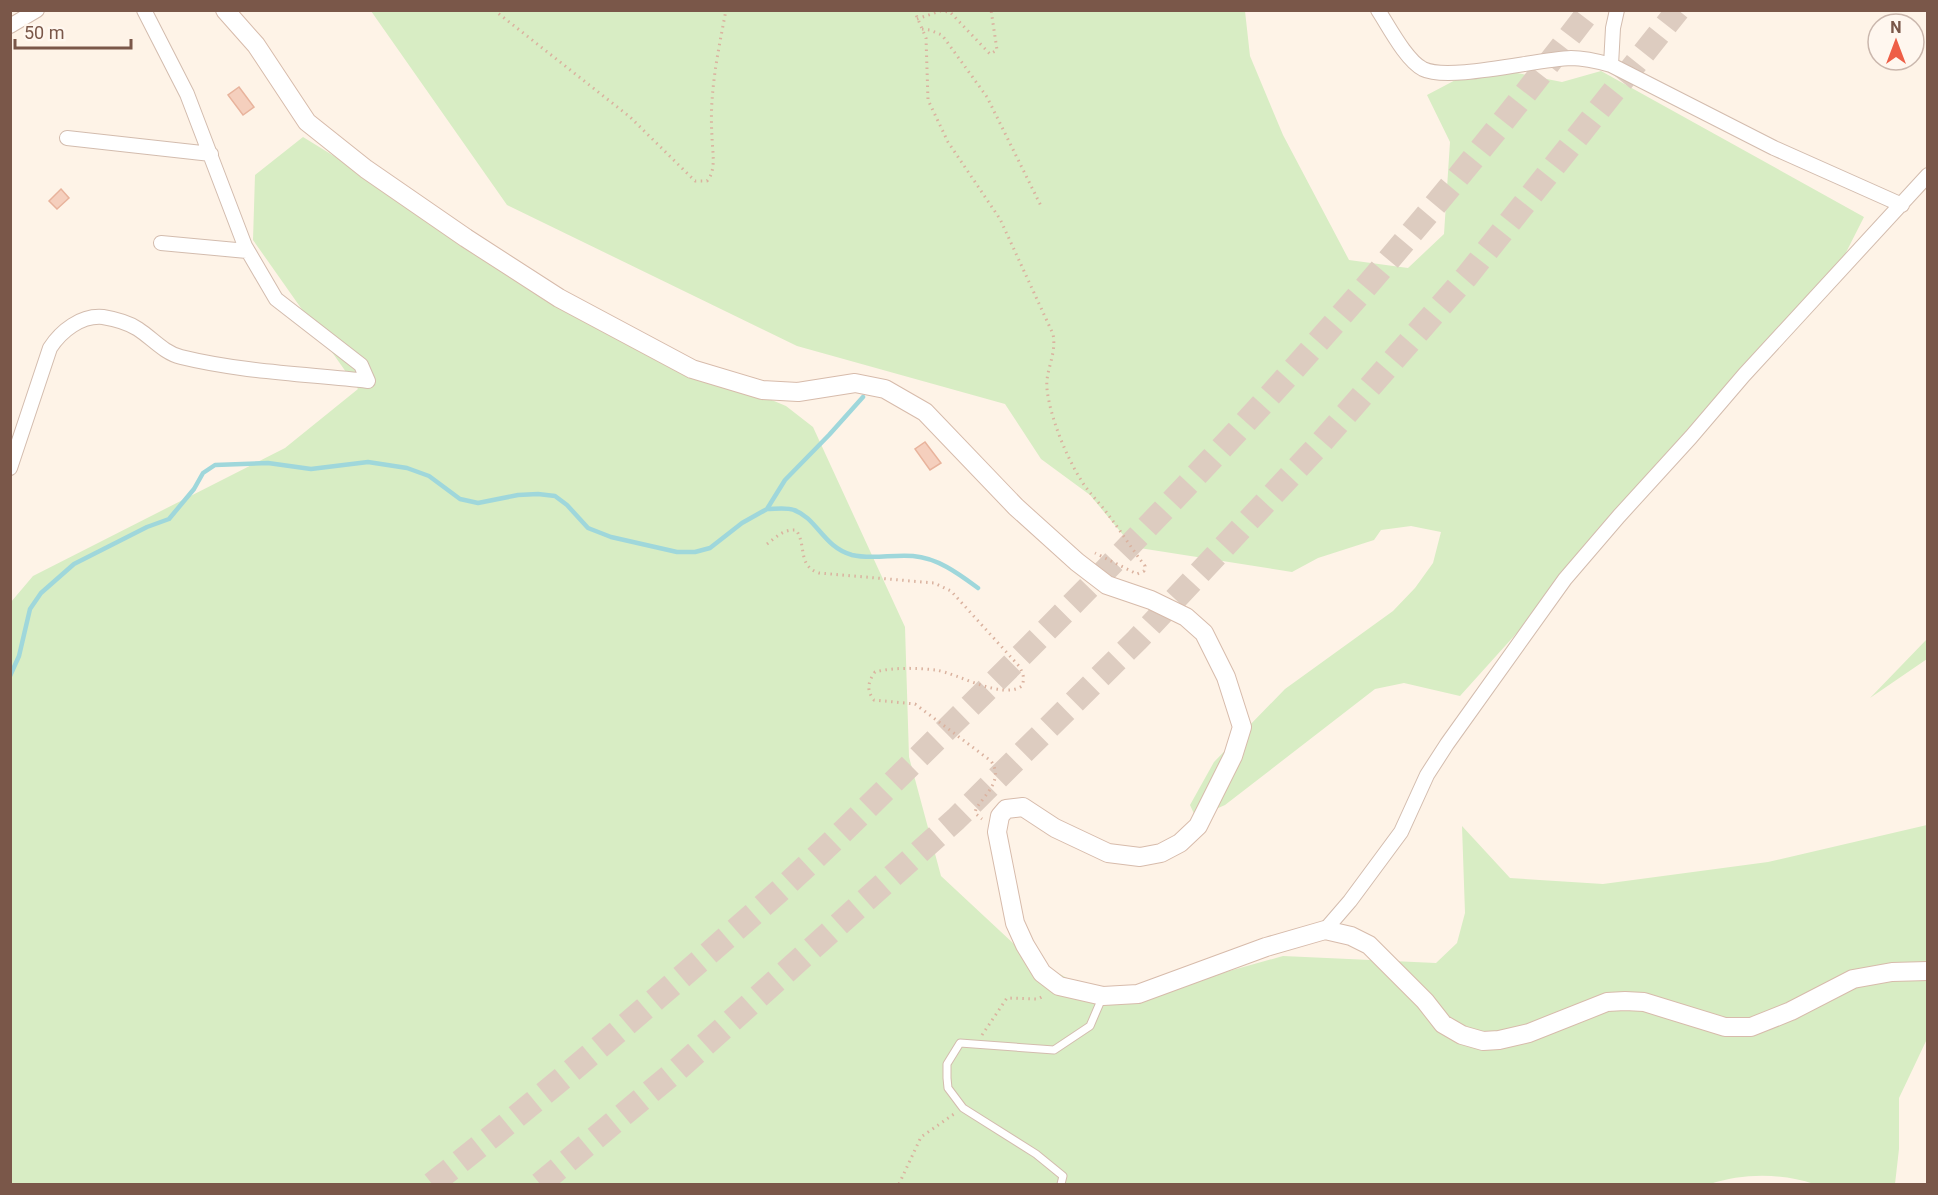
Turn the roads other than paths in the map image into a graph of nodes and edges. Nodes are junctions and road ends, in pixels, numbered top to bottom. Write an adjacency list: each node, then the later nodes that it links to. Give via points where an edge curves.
1 (37, 10): 6 (street)
2 (144, 10): 9 (street, via 187,94)
3 (225, 10): 17 (street, via 256,45 307,122 366,169 559,298 692,369 762,390 798,392 855,383 885,389 925,412 1016,507 1107,585 1186,617 1204,633 1226,677 1242,726 1233,756 1198,826 1186,838 1161,853 1140,857 1108,853 1055,828 1023,807 1006,809 999,816 997,832 1015,923 1024,945 1042,973 1059,986)
4 (1378, 10): 7 (street, via 1412,60 1424,69 1455,73 1569,58)
5 (1617, 10): 7 (street)
6 (10, 26)
7 (1611, 65): 11 (street, via 1774,148)
8 (67, 138): 9 (street)
9 (211, 154): 13 (street)
10 (1928, 175): 11 (street)
11 (1902, 205): 15 (street, via 1744,375 1565,579 1442,752 1401,832)
12 (161, 243): 13 (street)
13 (247, 251): 14 (street, via 276,299 361,364 368,381 244,369 178,356 137,329 103,317 91,318 71,326 50,348)
14 (10, 468)
15 (1325, 930): 16 (street, via 1370,945 1443,1024 1483,1041 1529,1033 1607,1002 1625,1001 1644,1002 1725,1027 1751,1028 1853,979); 17 (street, via 1266,947 1138,994)
16 (1928, 971)
17 (1103, 996): 18 (lane, via 1090,1026 1054,1050 960,1043 947,1064 948,1088 963,1108 1036,1154 1063,1176)
18 (1061, 1185)

